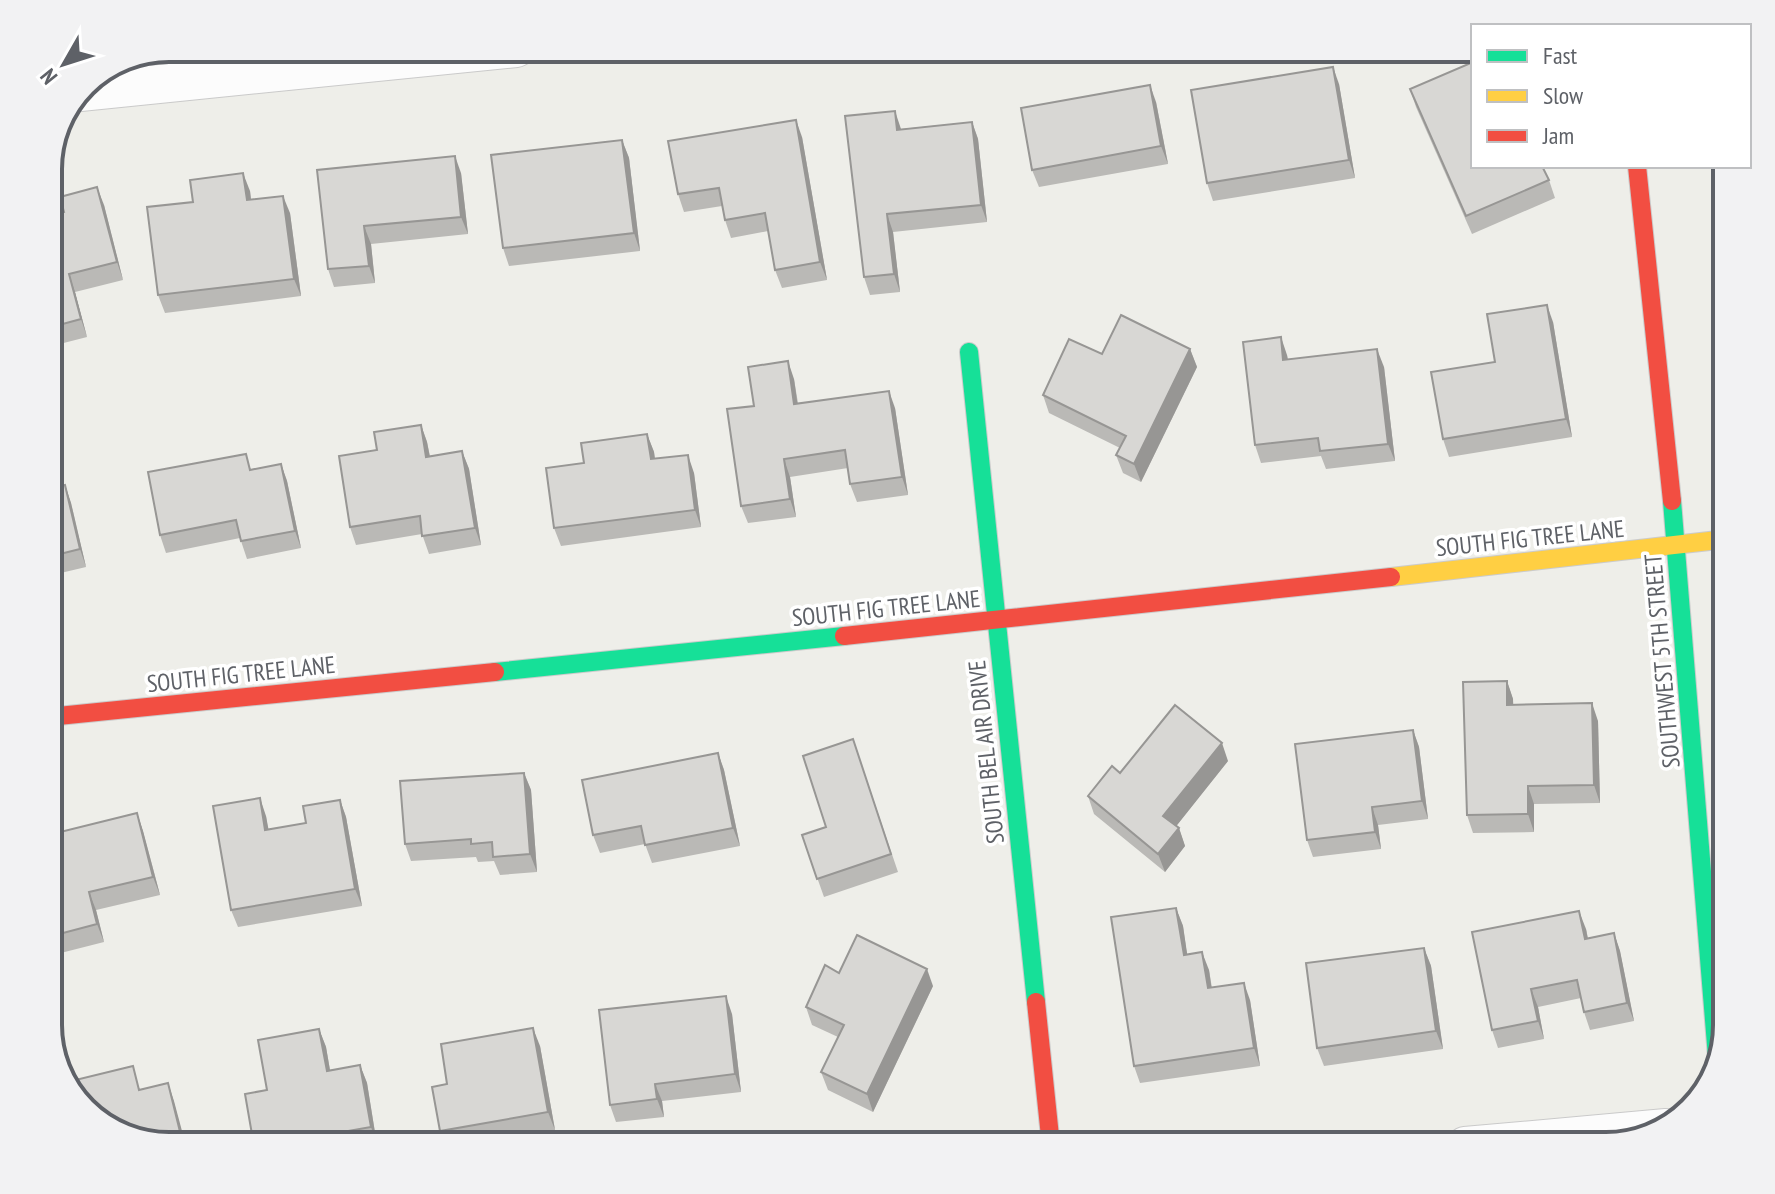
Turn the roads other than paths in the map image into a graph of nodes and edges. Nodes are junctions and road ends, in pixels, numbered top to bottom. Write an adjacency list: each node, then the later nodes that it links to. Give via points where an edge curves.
1 (377, 62): 2 (street)
2 (104, 90)
3 (1637, 168): 6 (street, SOUTHWEST 5TH STREET)
4 (969, 352): 7 (street, SOUTH BEL AIR DRIVE)
5 (1713, 541): 6 (street, SOUTH FIG TREE LANE)
6 (1677, 546): 7 (street, SOUTH FIG TREE LANE); 9 (street, SOUTHWEST 5TH STREET)
7 (996, 621): 8 (street, SOUTH FIG TREE LANE); 10 (street, SOUTH BEL AIR DRIVE)
8 (62, 716)
9 (1713, 1006)
10 (1050, 1132)

